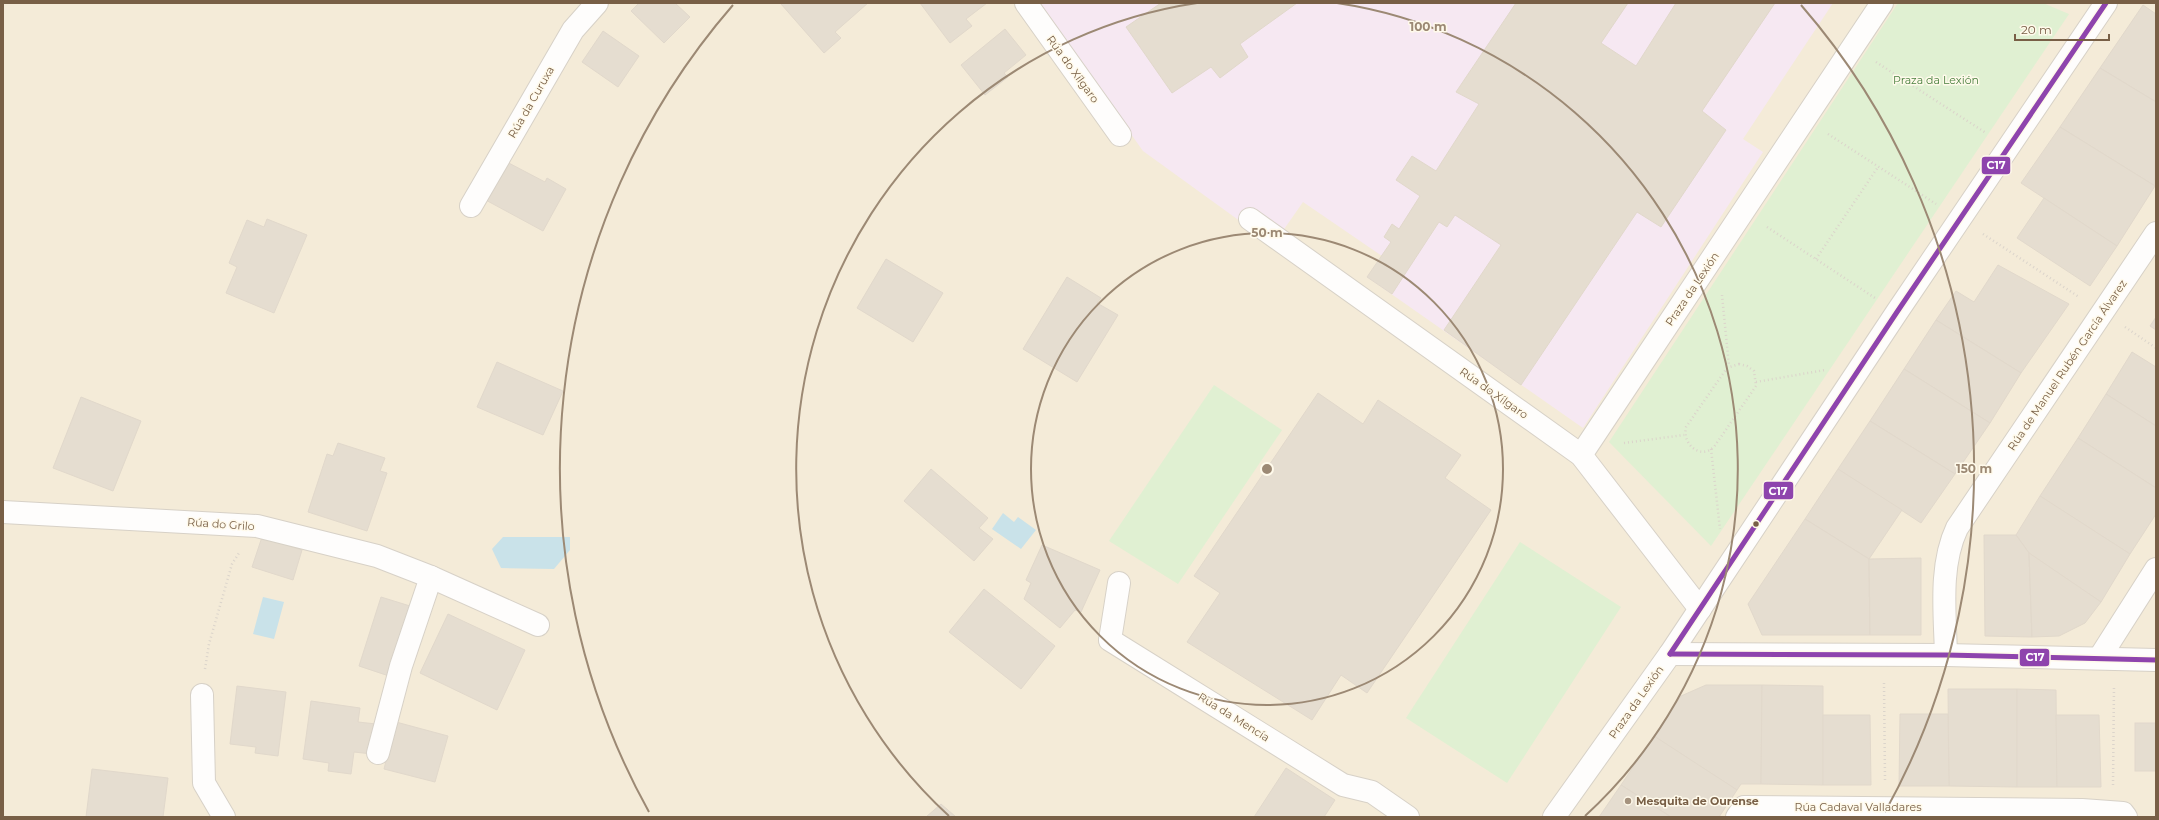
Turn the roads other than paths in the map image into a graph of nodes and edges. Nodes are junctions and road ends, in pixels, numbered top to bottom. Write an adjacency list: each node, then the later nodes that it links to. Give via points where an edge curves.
1 (597, 3): 6 (street, Rúa da Curuxa, via 573,30)
2 (1026, 3): 5 (street, Rúa do Xílgaro)
3 (1882, 3): 9 (street, Praza da Lexión)
4 (2101, 5): 14 (street, Praza da Lexión)
5 (1120, 135)
6 (471, 206)
7 (1250, 219): 9 (street, Rúa do Xílgaro)
8 (2156, 233): 17 (street, Rúa de Manuel Rubén García Álvarez, via 1954,533 1946,561)
9 (1584, 452): 14 (street, Rúa do Xílgaro)
10 (3, 512): 12 (street, Rúa do Grilo, via 257,526 377,556)
11 (2156, 569): 18 (street)
12 (431, 577): 15 (street, Rúa do Grilo); 21 (street, via 401,666)
13 (1119, 584): 24 (street, Rúa da Mencía, via 1110,640 1343,785 1372,792)
14 (1700, 609): 16 (street, Praza da Lexión)
15 (538, 625)
16 (1670, 654): 17 (street); 25 (street, Praza da Lexión)
17 (1946, 655): 18 (street)
18 (2107, 658): 19 (street)
19 (2156, 660)
20 (202, 695): 23 (street, via 204,784)
21 (378, 753)
22 (2120, 814): 26 (street, Rúa Cadaval Valladares, via 1885,806 1744,806)
23 (224, 817)
24 (1408, 817)
25 (1554, 817)
26 (1737, 817)

